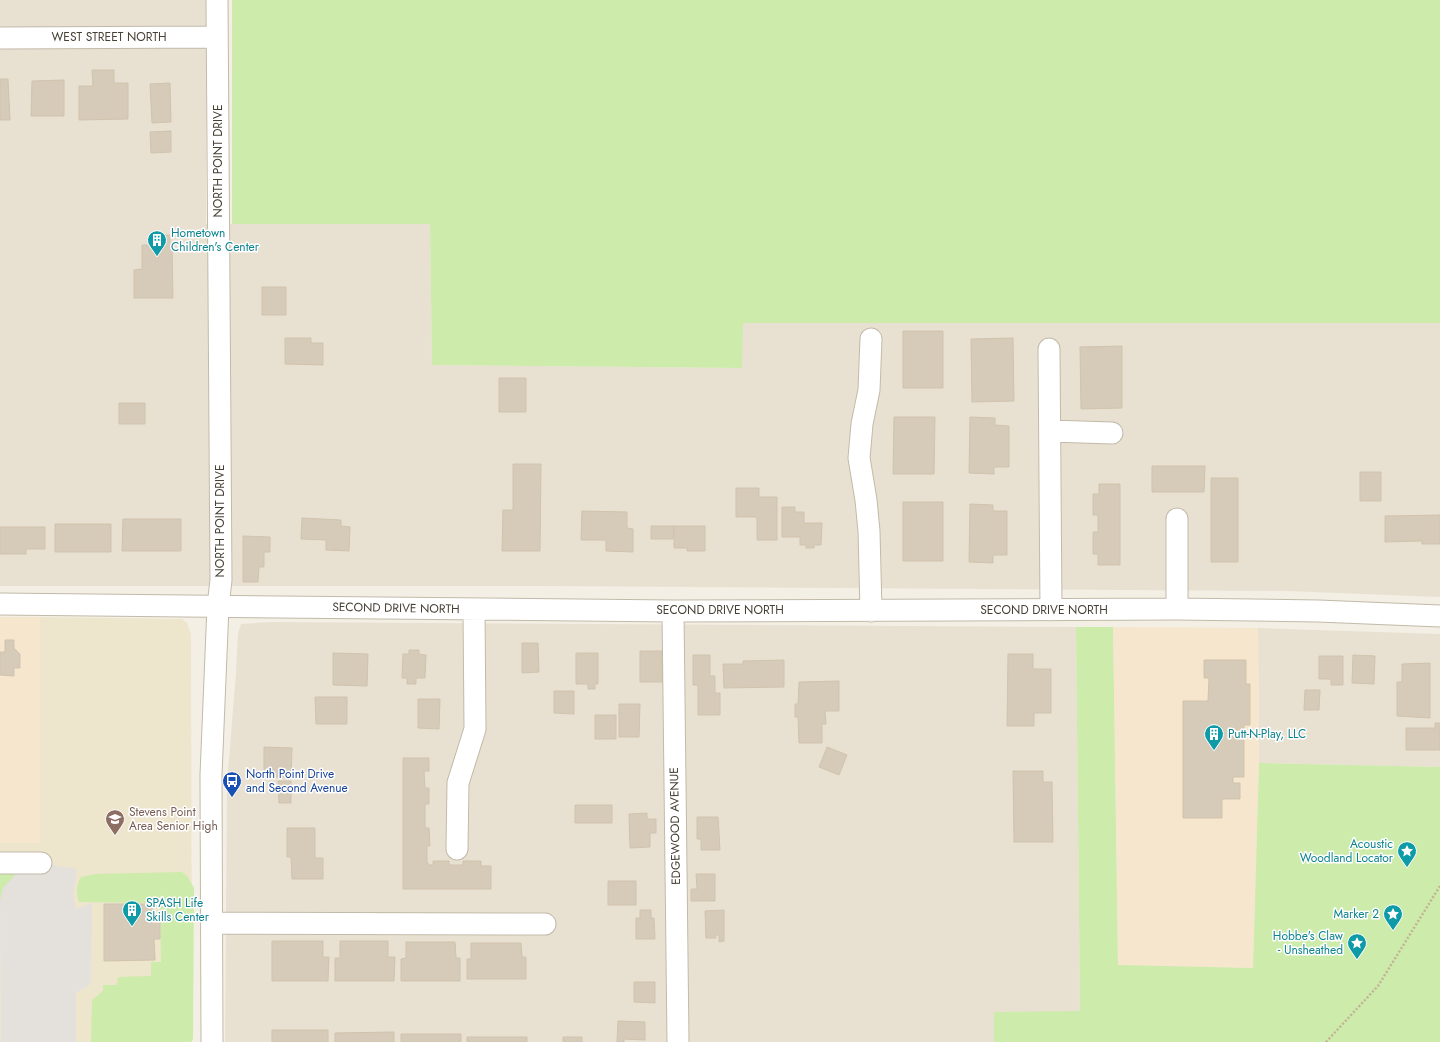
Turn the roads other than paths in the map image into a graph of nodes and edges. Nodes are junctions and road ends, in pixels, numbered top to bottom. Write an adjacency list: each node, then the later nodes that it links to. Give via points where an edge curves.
1 (217, 0): 2 (street, NORTH POINT DRIVE)
2 (217, 36): 3 (street, WEST STREET NORTH); 10 (street, NORTH POINT DRIVE, via 221,580)
3 (0, 38)
4 (871, 339): 14 (street, via 869,390 859,458 869,531)
5 (1049, 349): 6 (street)
6 (1050, 431): 7 (street); 15 (street)
7 (1112, 433)
8 (1177, 519): 12 (street)
9 (0, 604): 10 (street, SECOND DRIVE NORTH)
10 (218, 606): 11 (street, SECOND DRIVE NORTH); 20 (street, NORTH POINT DRIVE, via 211,775)
11 (474, 609): 13 (street, SECOND DRIVE NORTH); 17 (street, via 475,729 458,783)
12 (1177, 609): 15 (street, SECOND DRIVE NORTH); 16 (street, SECOND DRIVE NORTH)
13 (673, 610): 14 (street, SECOND DRIVE NORTH); 23 (street, EDGEWOOD AVENUE)
14 (871, 610): 15 (street, SECOND DRIVE NORTH)
15 (1051, 610)
16 (1440, 616)
17 (457, 849)
18 (0, 863): 19 (street)
19 (41, 863)
20 (212, 923): 21 (street); 22 (street, NORTH POINT DRIVE)
21 (545, 924)
22 (212, 1042)
23 (678, 1042)

